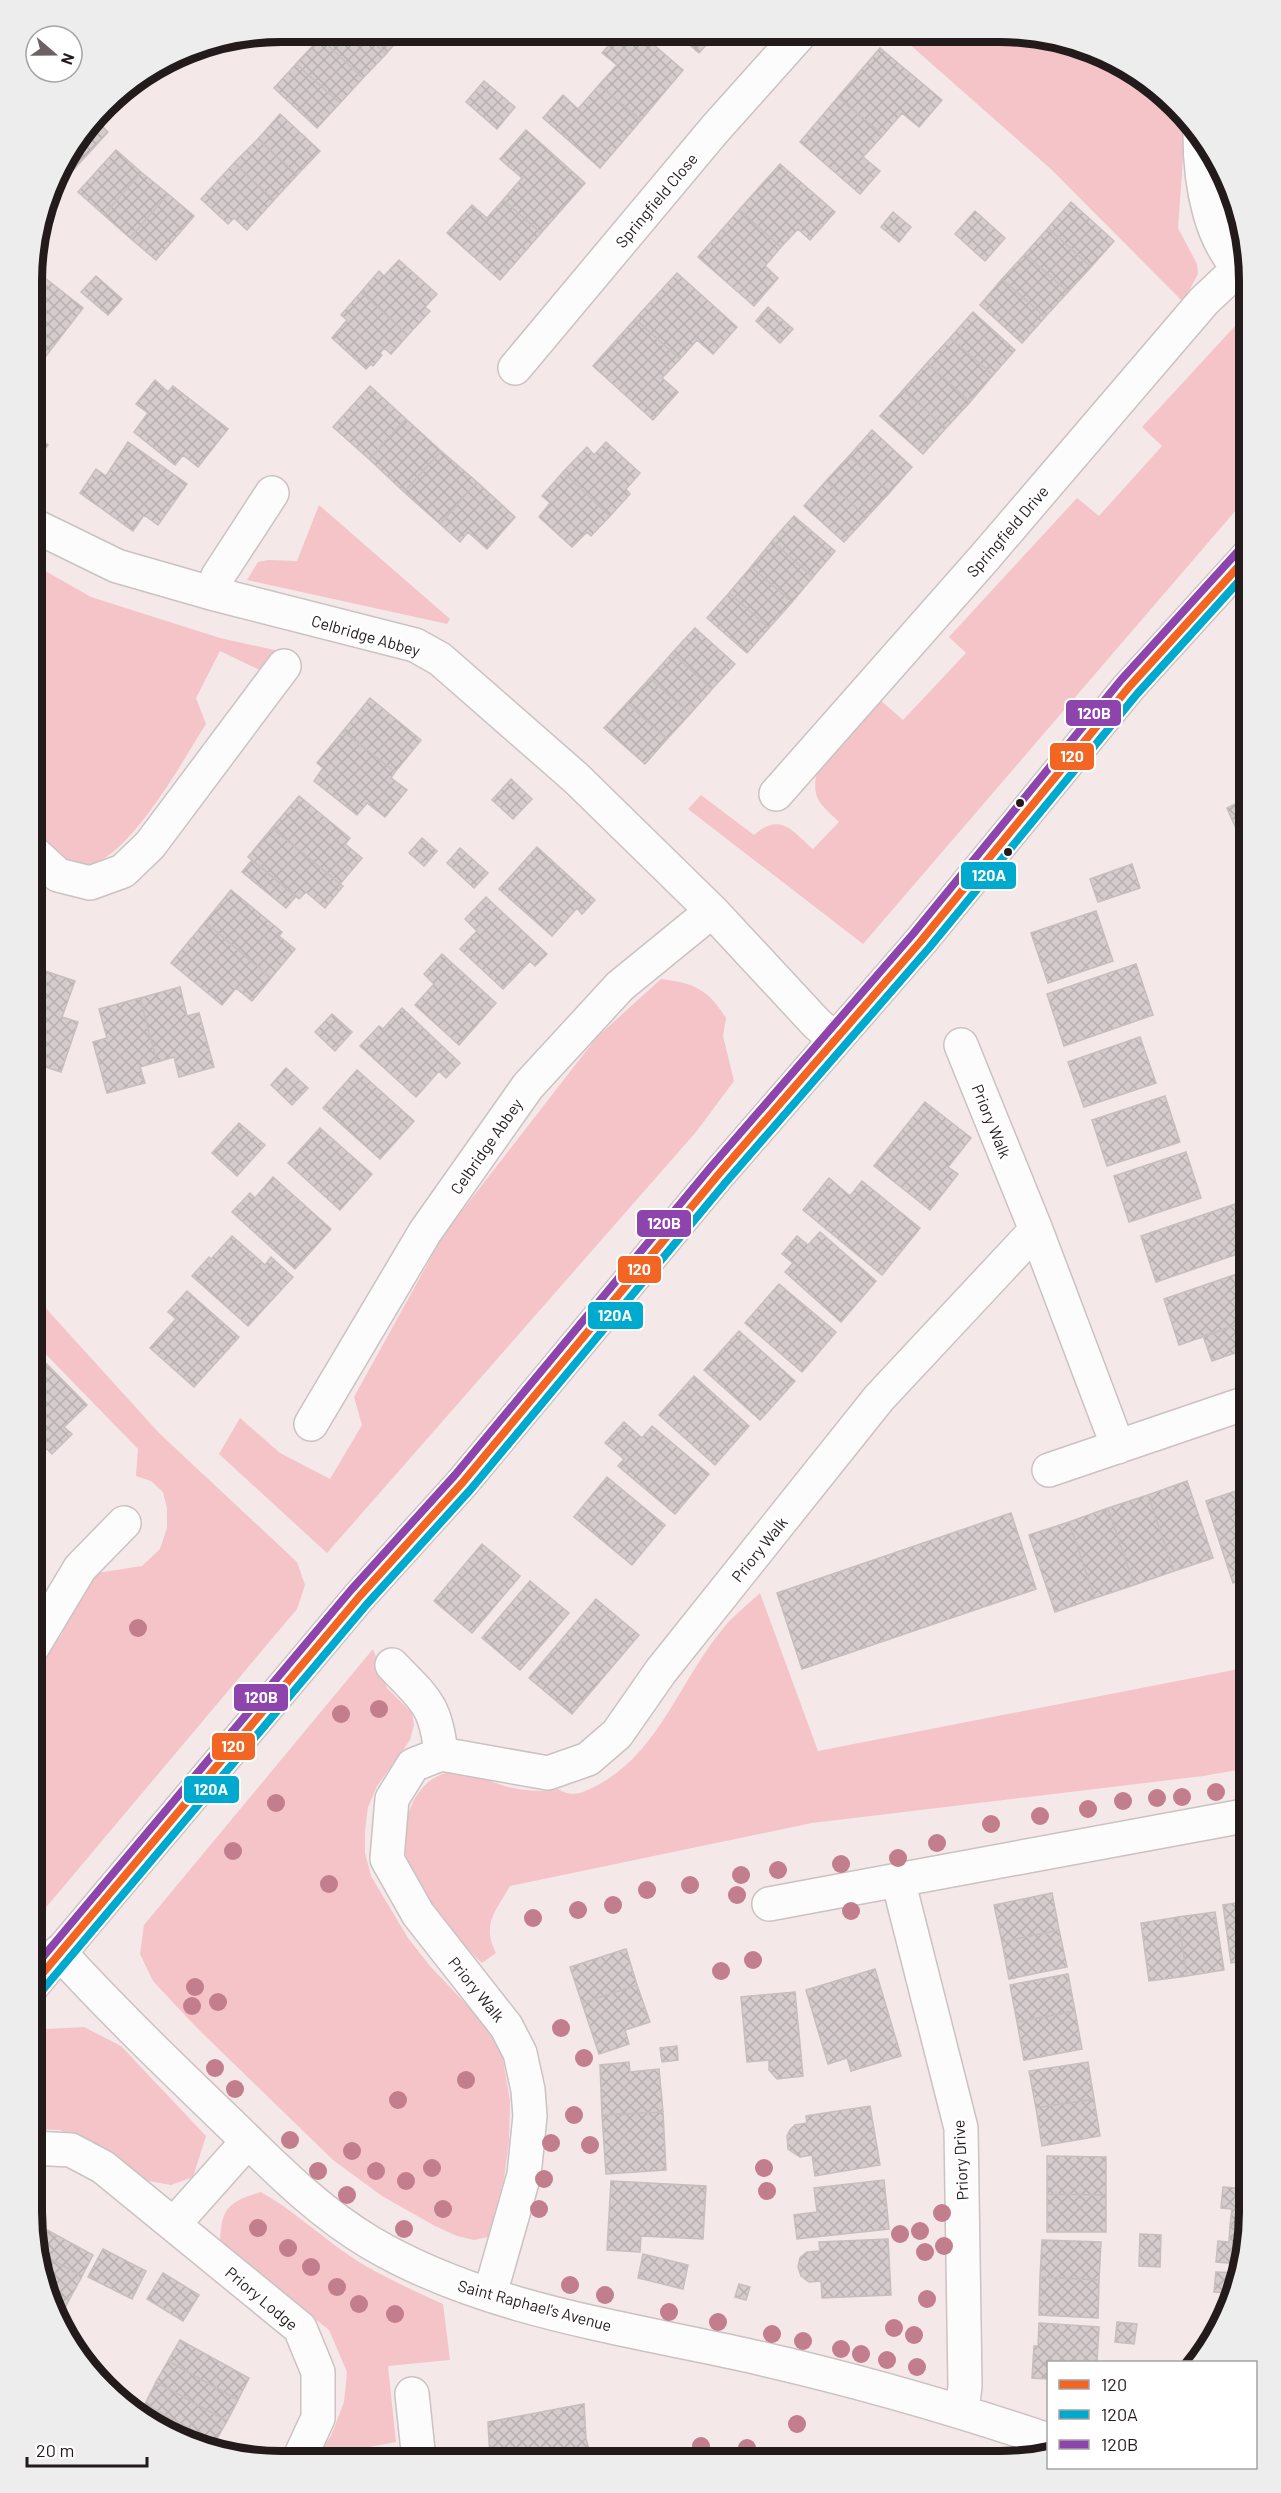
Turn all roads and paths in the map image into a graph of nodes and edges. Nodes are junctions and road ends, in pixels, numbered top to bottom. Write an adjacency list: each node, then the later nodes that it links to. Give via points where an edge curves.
1 (793, 42): 5 (street, Springfield Close)
2 (1200, 150): 3 (street, via 1216,235)
3 (1238, 265)
4 (1239, 277): 11 (street, Springfield Drive, via 1204,301)
5 (516, 368)
6 (272, 493): 9 (street)
7 (42, 529): 9 (street, Celbridge Abbey, via 117,566)
8 (1239, 574): 14 (street, via 1129,687 944,914)
9 (211, 593): 13 (street, Celbridge Abbey, via 415,645 440,659 576,778)
10 (284, 666): 12 (street, via 150,845 123,871 90,883 58,875)
11 (776, 794)
12 (42, 860)
13 (712, 911): 14 (street, Celbridge Abbey); 18 (street, Celbridge Abbey, via 620,986 528,1086 425,1232)
14 (835, 1040): 28 (street, via 463,1482 359,1597)
15 (961, 1046): 16 (street, Priory Walk)
16 (1036, 1230): 19 (street, Priory Walk); 24 (street, Priory Walk, via 879,1398 661,1671 610,1741 588,1760 548,1773)
17 (1239, 1405): 19 (street)
18 (311, 1424)
19 (1118, 1447): 20 (street)
20 (1049, 1470)
21 (124, 1523): 22 (street, via 80,1568)
22 (42, 1631)
23 (393, 1665): 24 (street, via 428,1702 439,1727)
24 (441, 1754): 33 (street, Priory Walk, via 413,1765 392,1799 387,1859 418,1914 492,2006 520,2053 530,2116 526,2162)
25 (1239, 1817): 26 (street)
26 (898, 1880): 27 (street); 35 (street, Priory Drive, via 961,2128 965,2377)
27 (769, 1904)
28 (59, 1952): 29 (street); 30 (street, Saint Raphael's Avenue)
29 (42, 1973)
30 (248, 2142): 32 (street); 33 (street, Saint Raphael's Avenue, via 302,2194 369,2242 453,2283)
31 (42, 2149): 32 (street, Priory Lodge, via 71,2150 103,2167)
32 (174, 2224): 37 (street, Priory Lodge, via 300,2328 318,2372 318,2418)
33 (490, 2294): 35 (street, Saint Raphael's Avenue)
34 (412, 2394): 38 (street)
35 (962, 2411): 36 (street, Saint Raphael's Avenue)
36 (1047, 2440)
37 (303, 2451)
38 (418, 2451)

